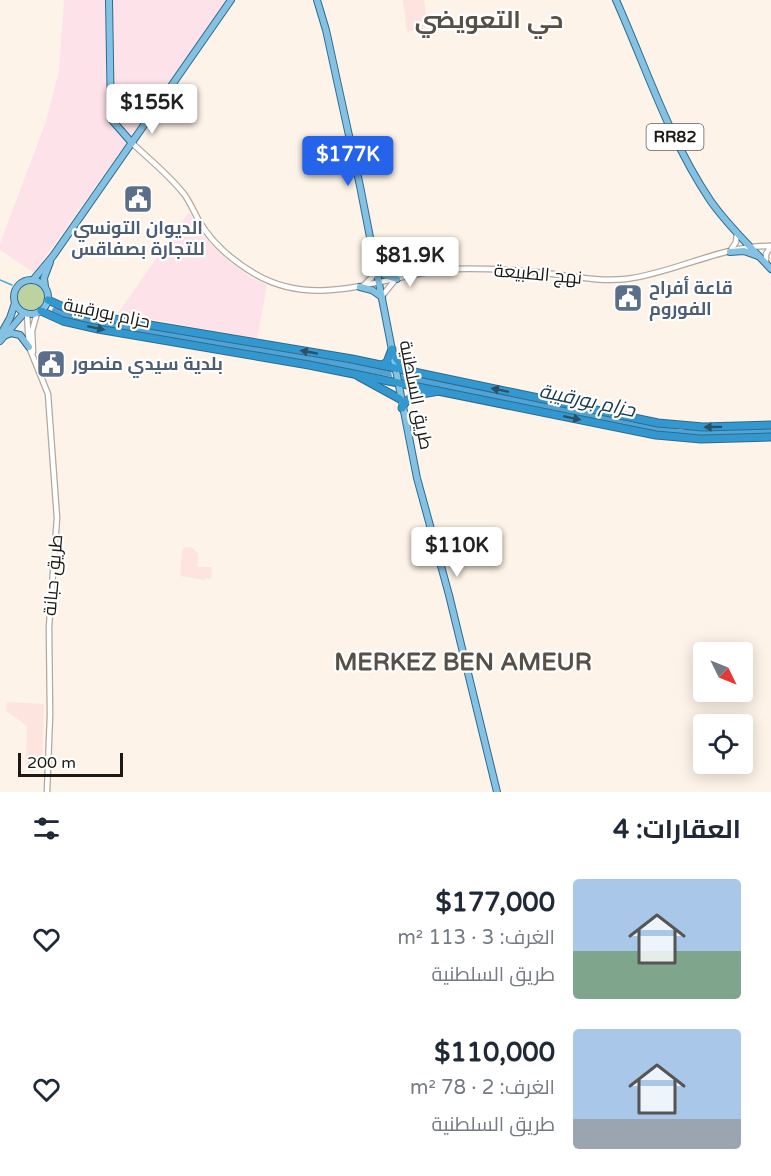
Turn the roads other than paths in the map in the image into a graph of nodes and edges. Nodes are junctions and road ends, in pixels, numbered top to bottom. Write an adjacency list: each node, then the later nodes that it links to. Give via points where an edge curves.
1 (109, 0): 7 (main road, via 111,119)
2 (231, 0): 7 (main road)
3 (317, 0): 6 (main road, طريق السلطنية)
4 (323, 0): 6 (main road)
5 (616, 0): 8 (main road, RR82, via 689,166 712,203)
6 (320, 7): 15 (main road, طريق السلطنية)
7 (132, 143): 12 (main road); 20 (street, نهج الطبيعة, via 180,189 208,233 247,269 274,283 296,288 325,291)
8 (736, 231): 9 (main road, RR82); 11 (street, via 736,242)
9 (750, 246): 10 (street, نهج الطبيعة); 11 (street, نهج الطبيعة); 13 (main road, RR82)
10 (771, 246): 14 (street, via 766,254)
11 (730, 252): 13 (main road, via 744,251); 16 (street, نهج الطبيعة, via 623,279 452,269)
12 (53, 256): 17 (main road); 19 (main road, via 44,278)
13 (761, 258): 14 (main road, RR82)
14 (769, 267)
15 (376, 268): 16 (main road); 18 (main road, طريق السلطنية); 20 (street)
16 (396, 279): 18 (street, نهج الطبيعة); 21 (street)
17 (33, 280): 19 (main road); 23 (main road, via 18,287)
18 (379, 283): 20 (street, نهج الطبيعة); 21 (main road, طريق السلطنية)
19 (45, 287): 22 (main road)
20 (361, 287): 21 (main road)
21 (382, 297): 28 (main road, طريق السلطنية)
22 (48, 300): 24 (main road); 30 (highway, حزام بورقيبة, one-way to 22, via 102,317)
23 (15, 302): 25 (main road); 26 (main road)
24 (39, 312): 25 (main road); 29 (street, طريق حبانة, via 32,339); 33 (highway, حزام بورقيبة, one-way to 33, via 98,329)
25 (26, 313): 26 (main road); 27 (street, طريق حبانة)
26 (1, 338): 27 (main road, via 18,334)
27 (29, 347): 29 (street, طريق حبانة)
28 (393, 351): 30 (highway); 31 (main road, طريق السلطنية); 32 (highway)
29 (35, 361): 40 (street, طريق حبانة, via 48,394 57,518 49,627)
30 (382, 365): 31 (highway, حزام بورقيبة)
31 (395, 368): 32 (highway, حزام بورقيبة); 34 (main road, طريق السلطنية)
32 (405, 370): 38 (highway, حزام بورقيبة, one-way to 32, via 664,424)
33 (353, 373): 34 (highway, حزام بورقيبة); 36 (highway)
34 (397, 382): 35 (highway, حزام بورقيبة); 36 (main road, طريق السلطنية)
35 (440, 390): 37 (highway, via 409,398); 39 (highway, حزام بورقيبة, one-way to 39, via 664,436)
36 (400, 399): 37 (main road, طريق السلطنية)
37 (402, 408): 41 (main road, طريق السلطنية)
38 (771, 425)
39 (771, 437)
40 (47, 792)
41 (497, 792)

